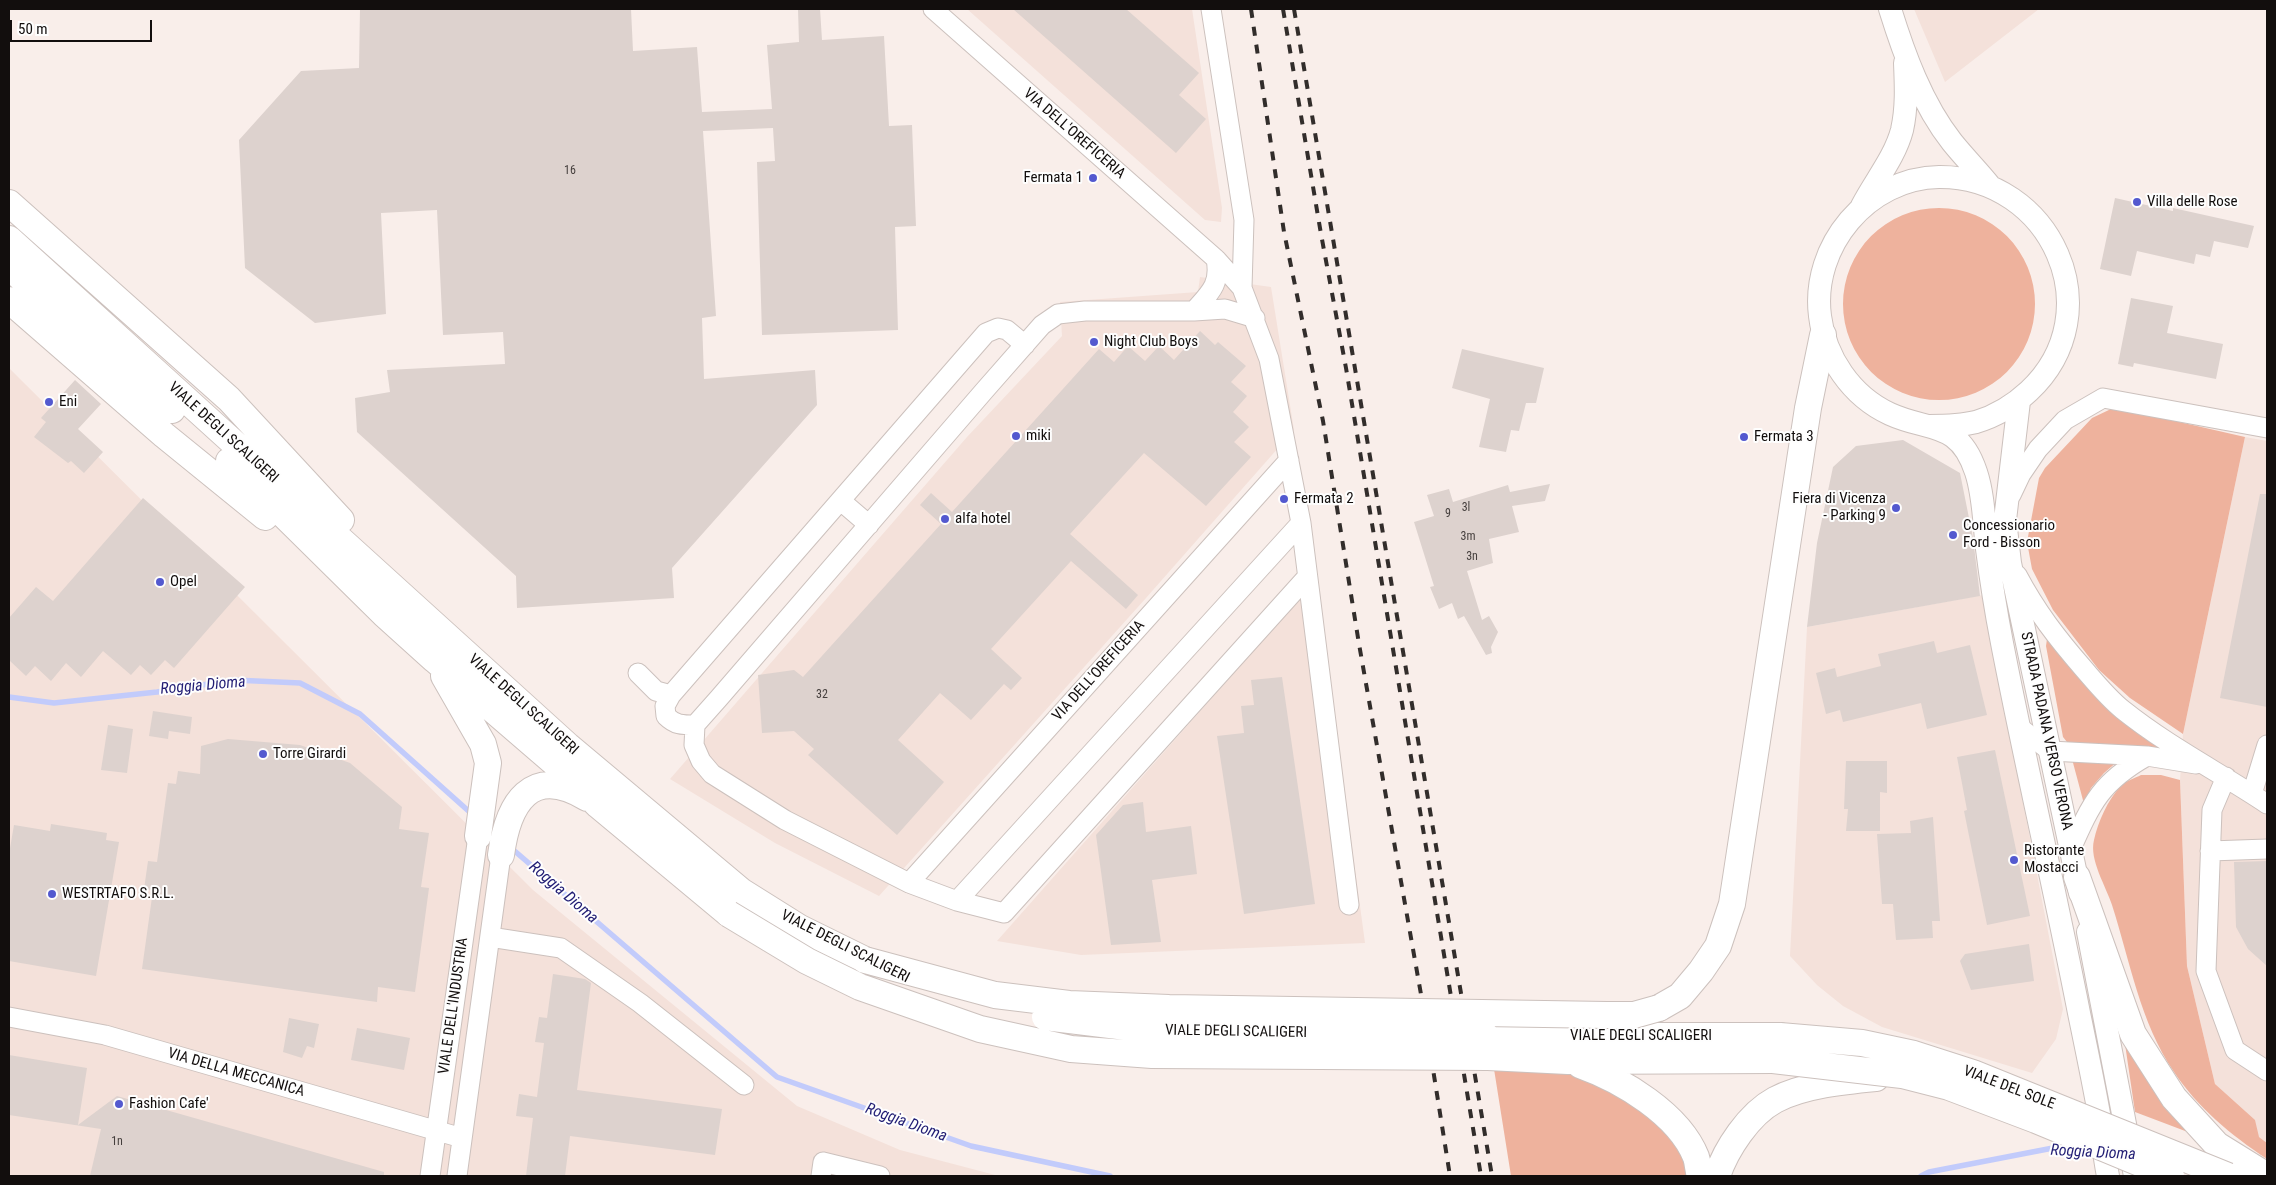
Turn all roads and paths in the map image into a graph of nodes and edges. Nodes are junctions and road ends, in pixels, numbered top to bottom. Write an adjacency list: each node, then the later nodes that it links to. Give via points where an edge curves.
1 (933, 9): 9 (street, VIA DELL'OREFICERIA)
2 (1210, 9): 11 (street, via 1244,220)
3 (1890, 9): 4 (main road)
4 (1905, 55): 5 (main road, via 1951,141); 7 (main road, via 1906,110 1901,131 1890,159)
5 (1990, 186): 7 (main road, STRADA PADANA VERSO VERONA, via 1964,178 1936,177 1908,182 1883,193); 17 (main road, STRADA PADANA VERSO VERONA, via 2013,198 2033,215 2049,236 2067,285 2068,311 2063,337 2053,361 2038,383)
6 (9, 203): 27 (highway, via 229,399 336,514)
7 (1860, 209): 15 (main road, STRADA PADANA VERSO VERONA, via 1832,245 1824,267 1819,312)
8 (9, 239): 27 (highway, VIALE DEGLI SCALIGERI, via 234,442)
9 (1216, 259): 11 (street, VIA DELL'OREFICERIA); 13 (street, via 1216,284)
10 (9, 267): 27 (highway, VIALE DEGLI SCALIGERI)
11 (1242, 288): 14 (street, VIA DELL'OREFICERIA)
12 (9, 300): 27 (highway, via 164,435)
13 (1194, 311): 14 (street, via 1225,309); 16 (street, via 1058,314 1042,325)
14 (1255, 318): 20 (street, VIA DELL'OREFICERIA, via 1269,359)
15 (1823, 335): 18 (main road, STRADA PADANA VERSO VERONA, via 1842,374 1856,391 1892,415); 49 (highway, bridge, via 1808,408 1732,904 1718,946 1680,996 1659,1008 1634,1015 1069,1004 994,995)
16 (1025, 345): 21 (street, via 1007,330 998,328 986,333); 24 (street)
17 (2018, 401): 18 (main road, STRADA PADANA VERSO VERONA, via 1976,422); 22 (main road, STRADA PADANA VERSO VERONA)
18 (1929, 426): 32 (main road, STRADA PADANA VERSO VERONA, via 1950,433 1968,452 1976,473 1992,592)
19 (2267, 428): 22 (street, via 2103,398 2065,420 2038,449)
20 (1289, 460): 23 (street, VIA DELL'OREFICERIA); 45 (street, VIA DELL'OREFICERIA)
21 (841, 501): 24 (street); 30 (street)
22 (2006, 505): 25 (main road, STRADA PADANA VERSO VERONA)
23 (1301, 523): 26 (street, VIA DELL'OREFICERIA); 46 (street)
24 (869, 525): 31 (street)
25 (2010, 564): 34 (main road, STRADA PADANA VERSO VERONA); 36 (street, via 2036,610 2059,641 2122,709 2168,743)
26 (1307, 577): 46 (street, via 1004,913); 47 (street, VIA DELL'OREFICERIA)
27 (392, 604): 28 (highway, VIALE DEGLI SCALIGERI); 49 (highway, VIALE DEGLI SCALIGERI, via 741,891 800,928)
28 (435, 660): 38 (highway, VIALE DEGLI SCALIGERI, via 565,772); 39 (highway, via 483,744 488,763)
29 (638, 674): 30 (street, via 656,691)
30 (671, 695): 31 (street, via 665,706 666,716 679,725)
31 (695, 725): 45 (street, via 694,745 712,774 785,820)
32 (2019, 728): 34 (street); 59 (main road, STRADA PADANA VERSO VERONA, via 2078,1009)
33 (2267, 745): 37 (street)
34 (2050, 751): 35 (street); 41 (main road, STRADA PADANA VERSO VERONA)
35 (2147, 756): 36 (street); 41 (street, via 2106,785 2089,809)
36 (2219, 772): 37 (street); 43 (street, via 2212,810)
37 (2260, 799)
38 (598, 805): 40 (highway, via 572,789 546,784 531,789 515,807); 52 (highway, VIALE DEGLI SCALIGERI, bridge, via 728,914 807,960 876,993 980,1029 1071,1049 1152,1056 1488,1057)
39 (478, 836): 56 (street, VIALE DELL'INDUSTRIA)
40 (503, 844): 48 (street, VIALE DELL'INDUSTRIA)
41 (2071, 849): 44 (main road, STRADA PADANA VERSO VERONA)
42 (2267, 849): 43 (street)
43 (2210, 851): 53 (street, via 2206,971 2235,1050)
44 (2077, 878): 58 (highway, via 2133,1034 2174,1098 2217,1145); 60 (main road, STRADA PADANA VERSO VERONA)
45 (909, 883): 46 (street)
46 (957, 901)
47 (1349, 905)
48 (490, 937): 55 (street, via 561,948 640,1003); 57 (street, VIALE DELL'INDUSTRIA)
49 (865, 960): 51 (highway, VIALE DEGLI SCALIGERI, bridge, via 908,980 985,1005 1065,1021 1151,1030 1486,1036)
50 (9, 1017): 56 (street, VIA DELLA MECCANICA, via 105,1034)
51 (1776, 1048): 52 (highway, VIALE DEGLI SCALIGERI); 54 (highway, VIALE DEL SOLE, bridge); 58 (highway, VIALE DEL SOLE, bridge, via 1862,1043 1922,1057)
52 (1568, 1061): 66 (highway, via 1598,1071 1662,1111 1680,1130 1696,1157)
53 (2267, 1071)
54 (1902, 1075): 67 (highway, bridge, via 1842,1081 1774,1101 1731,1145); 68 (highway, VIALE DEL SOLE, bridge, via 1949,1087 2027,1116)
55 (744, 1085)
56 (436, 1132): 57 (street, VIA DELLA MECCANICA); 62 (street, VIALE DELL'INDUSTRIA)
57 (462, 1138): 63 (street, VIALE DELL'INDUSTRIA)
58 (2229, 1165): 61 (highway)
59 (2106, 1168)
60 (2134, 1171)
61 (2267, 1175)
62 (430, 1176)
63 (457, 1176)
64 (821, 1176): 65 (street, via 823,1162)
65 (880, 1176)
66 (1700, 1176)
67 (1717, 1176)
68 (2171, 1176)

